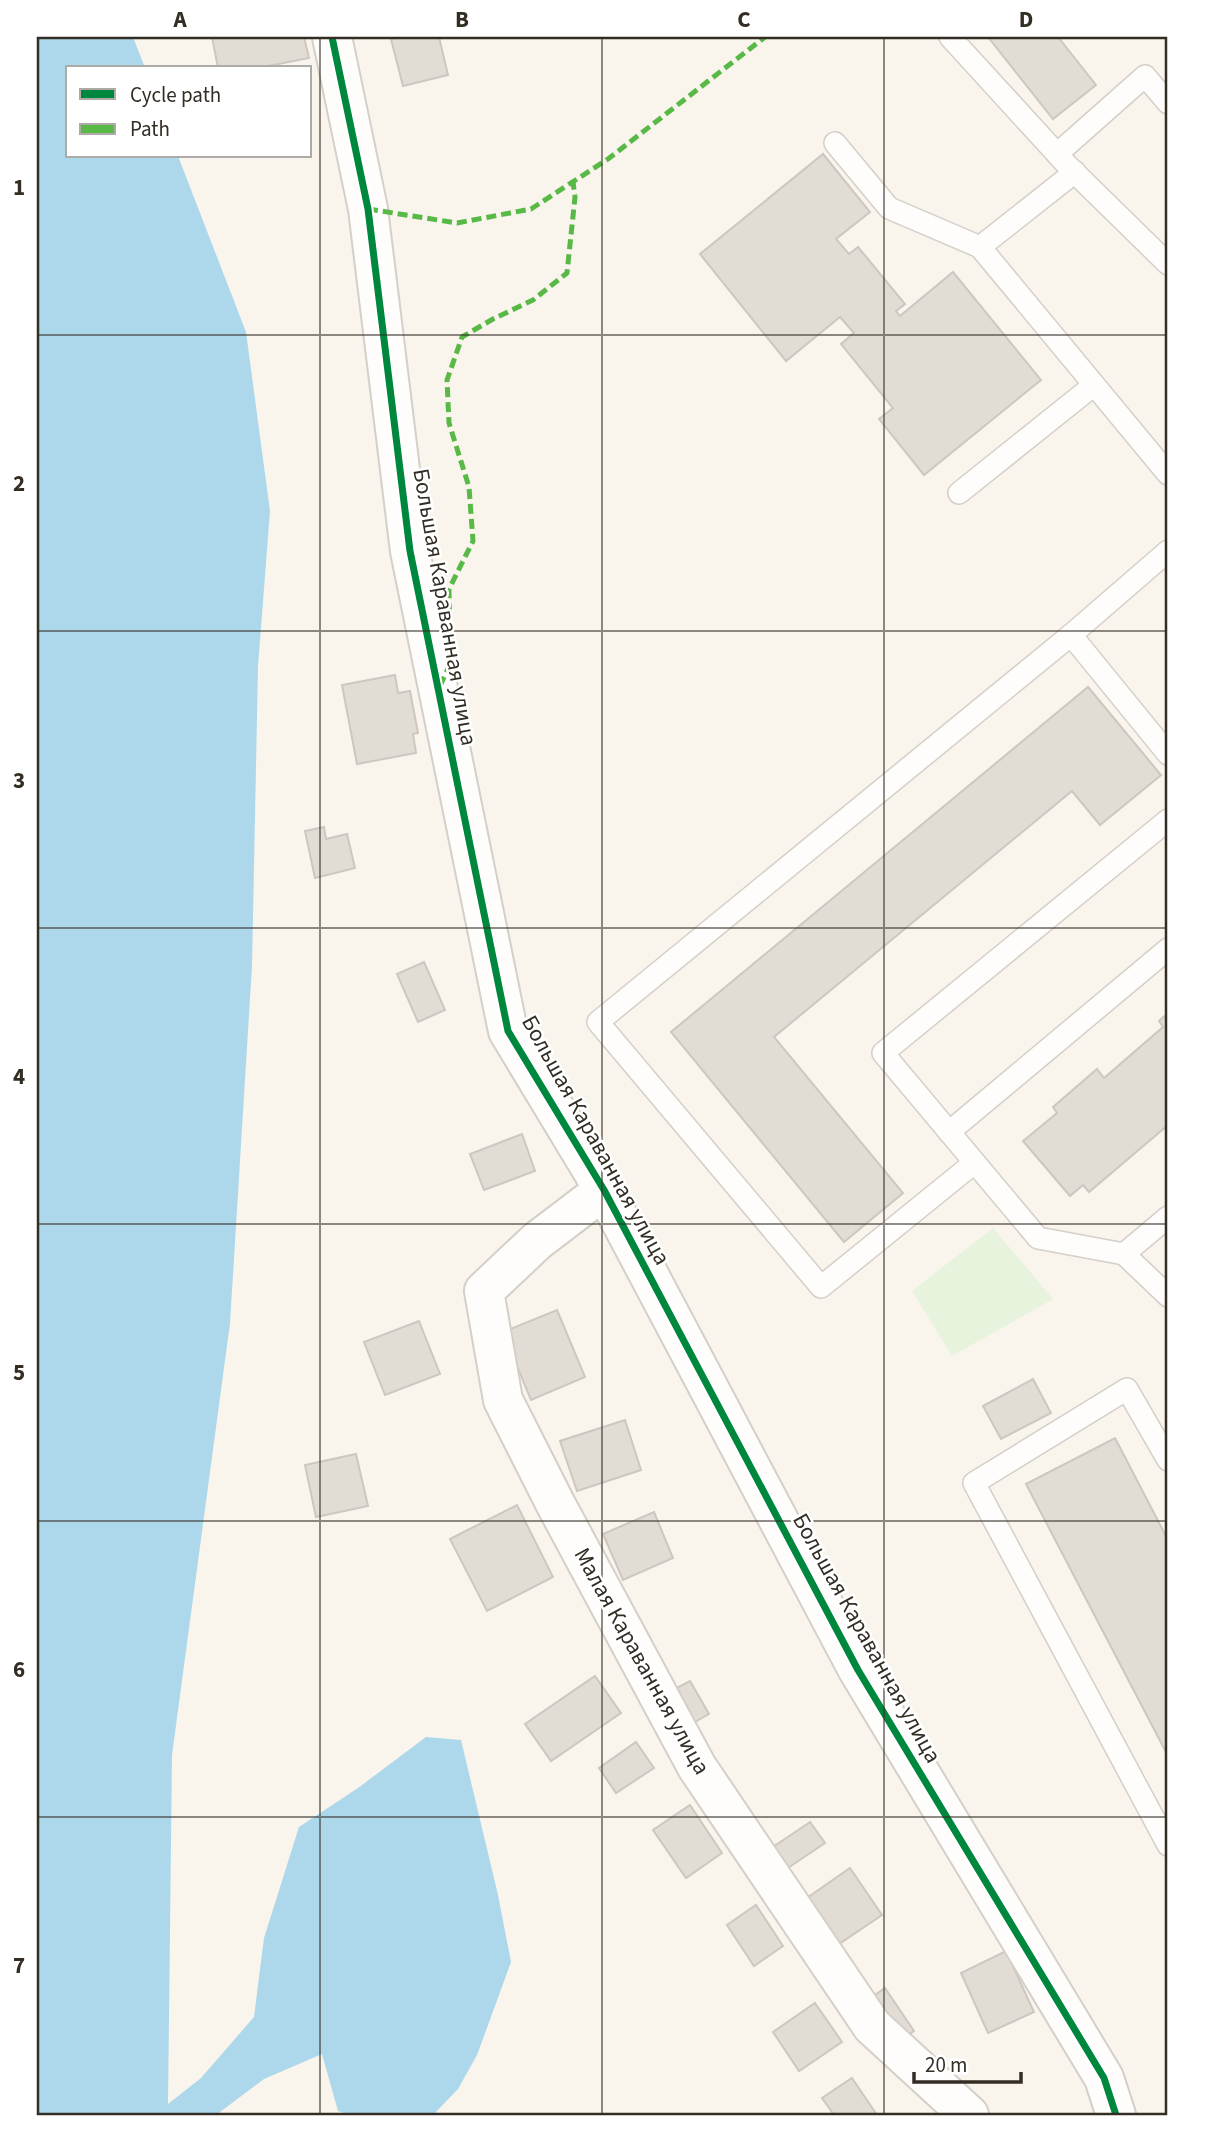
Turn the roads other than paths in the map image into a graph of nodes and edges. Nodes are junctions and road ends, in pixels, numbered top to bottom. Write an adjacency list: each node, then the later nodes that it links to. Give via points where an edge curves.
1 (332, 37): 19 (street, Большая Караванная улица, via 368,209 410,551 508,1031)
2 (950, 37): 5 (lane)
3 (1168, 103): 5 (lane, via 1145,76)
4 (835, 143): 7 (lane, via 889,208)
5 (1058, 154): 6 (lane)
6 (1075, 172): 7 (lane); 8 (lane)
7 (980, 247): 9 (lane)
8 (1168, 264)
9 (1094, 385): 10 (lane); 11 (lane)
10 (1168, 474)
11 (960, 493)
12 (1168, 551): 13 (lane)
13 (1071, 635): 14 (lane); 18 (lane, via 597,1022 821,1287)
14 (1168, 754)
15 (1168, 821): 17 (lane, via 883,1053)
16 (1168, 948): 17 (lane)
17 (949, 1132): 18 (lane)
18 (974, 1163): 21 (lane, via 1038,1238)
19 (604, 1190): 25 (street, Малая Караванная улица, via 537,1241 484,1291 503,1400 697,1766 872,2026); 26 (street, Большая Караванная улица, via 858,1670 1104,2078)
20 (1168, 1217): 21 (lane)
21 (1124, 1254): 22 (lane)
22 (1168, 1296)
23 (1168, 1460): 24 (lane, via 1128,1389 974,1483)
24 (1168, 1844)
25 (969, 2115)
26 (1116, 2115)

